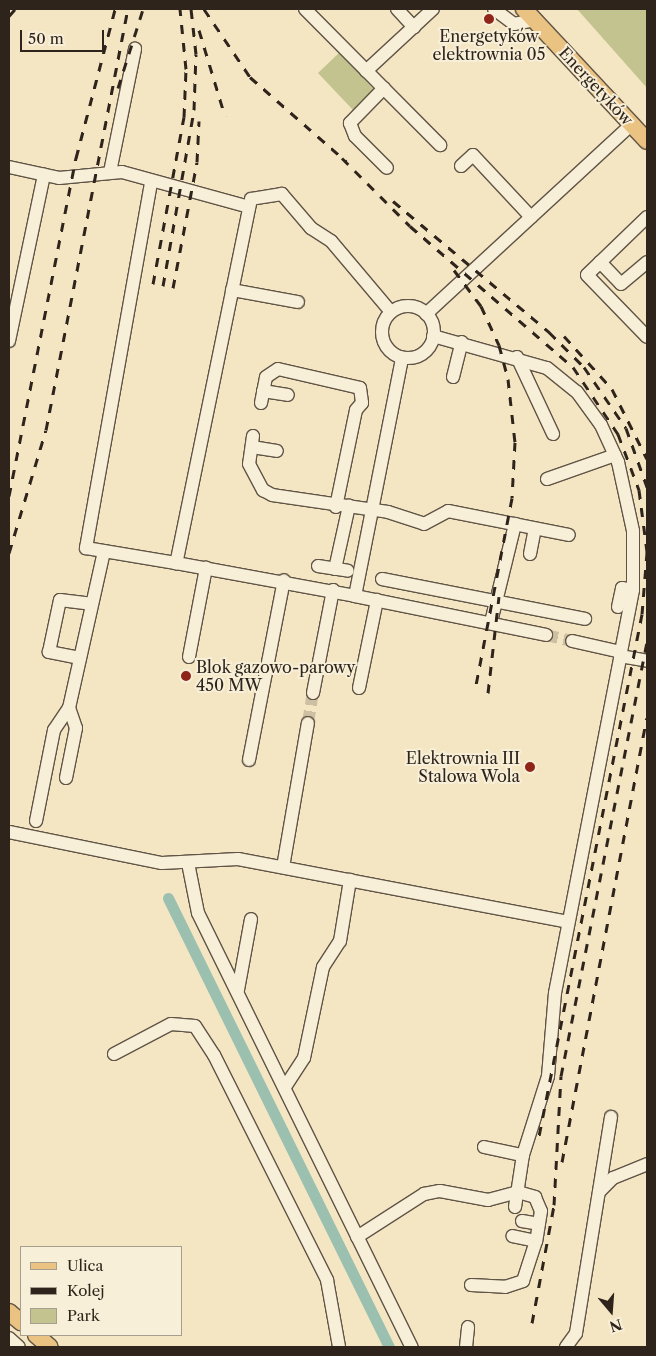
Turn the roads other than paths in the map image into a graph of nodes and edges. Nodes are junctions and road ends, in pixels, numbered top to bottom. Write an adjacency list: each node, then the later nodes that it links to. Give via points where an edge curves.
1 (305, 9): 8 (street)
2 (397, 9): 6 (street)
3 (433, 9): 6 (street)
4 (496, 11): 5 (street, via 514,24)
5 (529, 14): 10 (main road, Energetyków)
6 (414, 27): 8 (street)
7 (136, 49): 16 (street)
8 (366, 70): 9 (street)
9 (384, 88): 12 (street); 15 (street, via 350,124 355,136)
10 (631, 125): 11 (main road, Energetyków); 20 (street)
11 (647, 140)
12 (440, 145)
13 (461, 166): 20 (street, via 473,155)
14 (9, 167): 17 (street)
15 (387, 168)
16 (110, 172): 17 (street, via 72,178); 18 (street)
17 (44, 175): 30 (street)
18 (151, 183): 19 (street); 47 (street, via 86,548)
19 (249, 207): 24 (street); 26 (street, via 251,199 282,194 311,228 330,241)
20 (535, 213): 27 (street)
21 (647, 217): 22 (street)
22 (600, 262): 23 (street, via 621,284); 29 (street, via 588,275)
23 (644, 271)
24 (232, 290): 25 (street); 49 (street)
25 (298, 302)
26 (391, 312): 27 (street, via 406,306); 33 (street, via 382,334 388,349)
27 (426, 314): 28 (street)
28 (433, 336): 31 (street); 33 (street, via 420,355)
29 (647, 336)
30 (9, 341)
31 (462, 342): 32 (street); 34 (street)
32 (517, 357): 36 (street); 38 (street, via 563,378 591,409)
33 (402, 358): 41 (street)
34 (452, 377)
35 (288, 395): 40 (street, via 262,397 266,378 278,369 360,388 362,403 356,410)
36 (554, 434)
37 (276, 451): 40 (street, via 252,442 249,464 263,490)
38 (616, 455): 39 (street); 55 (street, via 633,531)
39 (547, 479)
40 (343, 506): 41 (street); 50 (street, via 342,570)
41 (372, 510): 43 (street, via 424,524); 56 (street)
42 (429, 510): 43 (street)
43 (443, 514): 44 (street, via 448,511)
44 (515, 524): 45 (street); 58 (street)
45 (535, 529): 46 (street); 48 (street)
46 (569, 535)
47 (104, 552): 49 (street); 59 (street)
48 (530, 554)
49 (176, 563): 51 (street)
50 (318, 566)
51 (206, 568): 53 (street); 66 (street)
52 (382, 579): 58 (street)
53 (284, 580): 54 (street); 73 (street)
54 (333, 590): 56 (street); 70 (street)
55 (633, 590): 60 (street, via 622,588); 65 (street)
56 (355, 596): 57 (street)
57 (377, 600): 62 (street); 69 (street)
58 (496, 601): 61 (street); 62 (street)
59 (91, 604): 67 (street); 67 (street, via 60,600 49,652)
60 (618, 607)
61 (585, 619)
62 (491, 622): 63 (street)
63 (546, 635)
64 (572, 641): 65 (street)
65 (620, 654): 68 (street); 81 (street)
66 (189, 657)
67 (80, 658): 71 (street)
68 (647, 661)
69 (359, 688)
70 (313, 693)
71 (69, 708): 74 (street, via 76,728); 75 (street, via 54,730)
72 (308, 722): 78 (street)
73 (249, 760)
74 (66, 778)
75 (36, 821)
76 (9, 832): 77 (street, via 162,863)
77 (188, 863): 78 (street, via 238,859); 82 (street, via 198,913)
78 (283, 867): 79 (street)
79 (350, 880): 81 (street); 84 (street, via 340,941 323,967 304,1058)
80 (251, 919): 82 (street)
81 (568, 922): 87 (street, via 555,993 548,1076)
82 (238, 990): 84 (street)
83 (114, 1054): 105 (street, via 171,1024 194,1026 214,1055 327,1280)
84 (285, 1087): 95 (street)
85 (611, 1117): 90 (street)
86 (484, 1147): 87 (street)
87 (523, 1155): 89 (street)
88 (647, 1164): 90 (street, via 613,1178)
89 (518, 1192): 91 (street); 93 (street, via 540,1203); 95 (street, via 488,1200 432,1192)
90 (598, 1194): 108 (street, via 576,1333)
91 (515, 1206)
92 (522, 1221): 93 (street)
93 (539, 1224): 96 (street)
94 (512, 1236): 96 (street)
95 (357, 1237): 106 (street)
96 (536, 1240): 97 (street, via 523,1281 505,1287)
97 (471, 1285)
98 (9, 1312): 99 (main road)
99 (20, 1321)
100 (468, 1327): 107 (street)
101 (37, 1336): 104 (main road)
102 (9, 1338): 103 (street)
103 (19, 1347)
104 (50, 1347)
105 (339, 1347)
106 (412, 1347)
107 (466, 1347)
108 (566, 1347)

